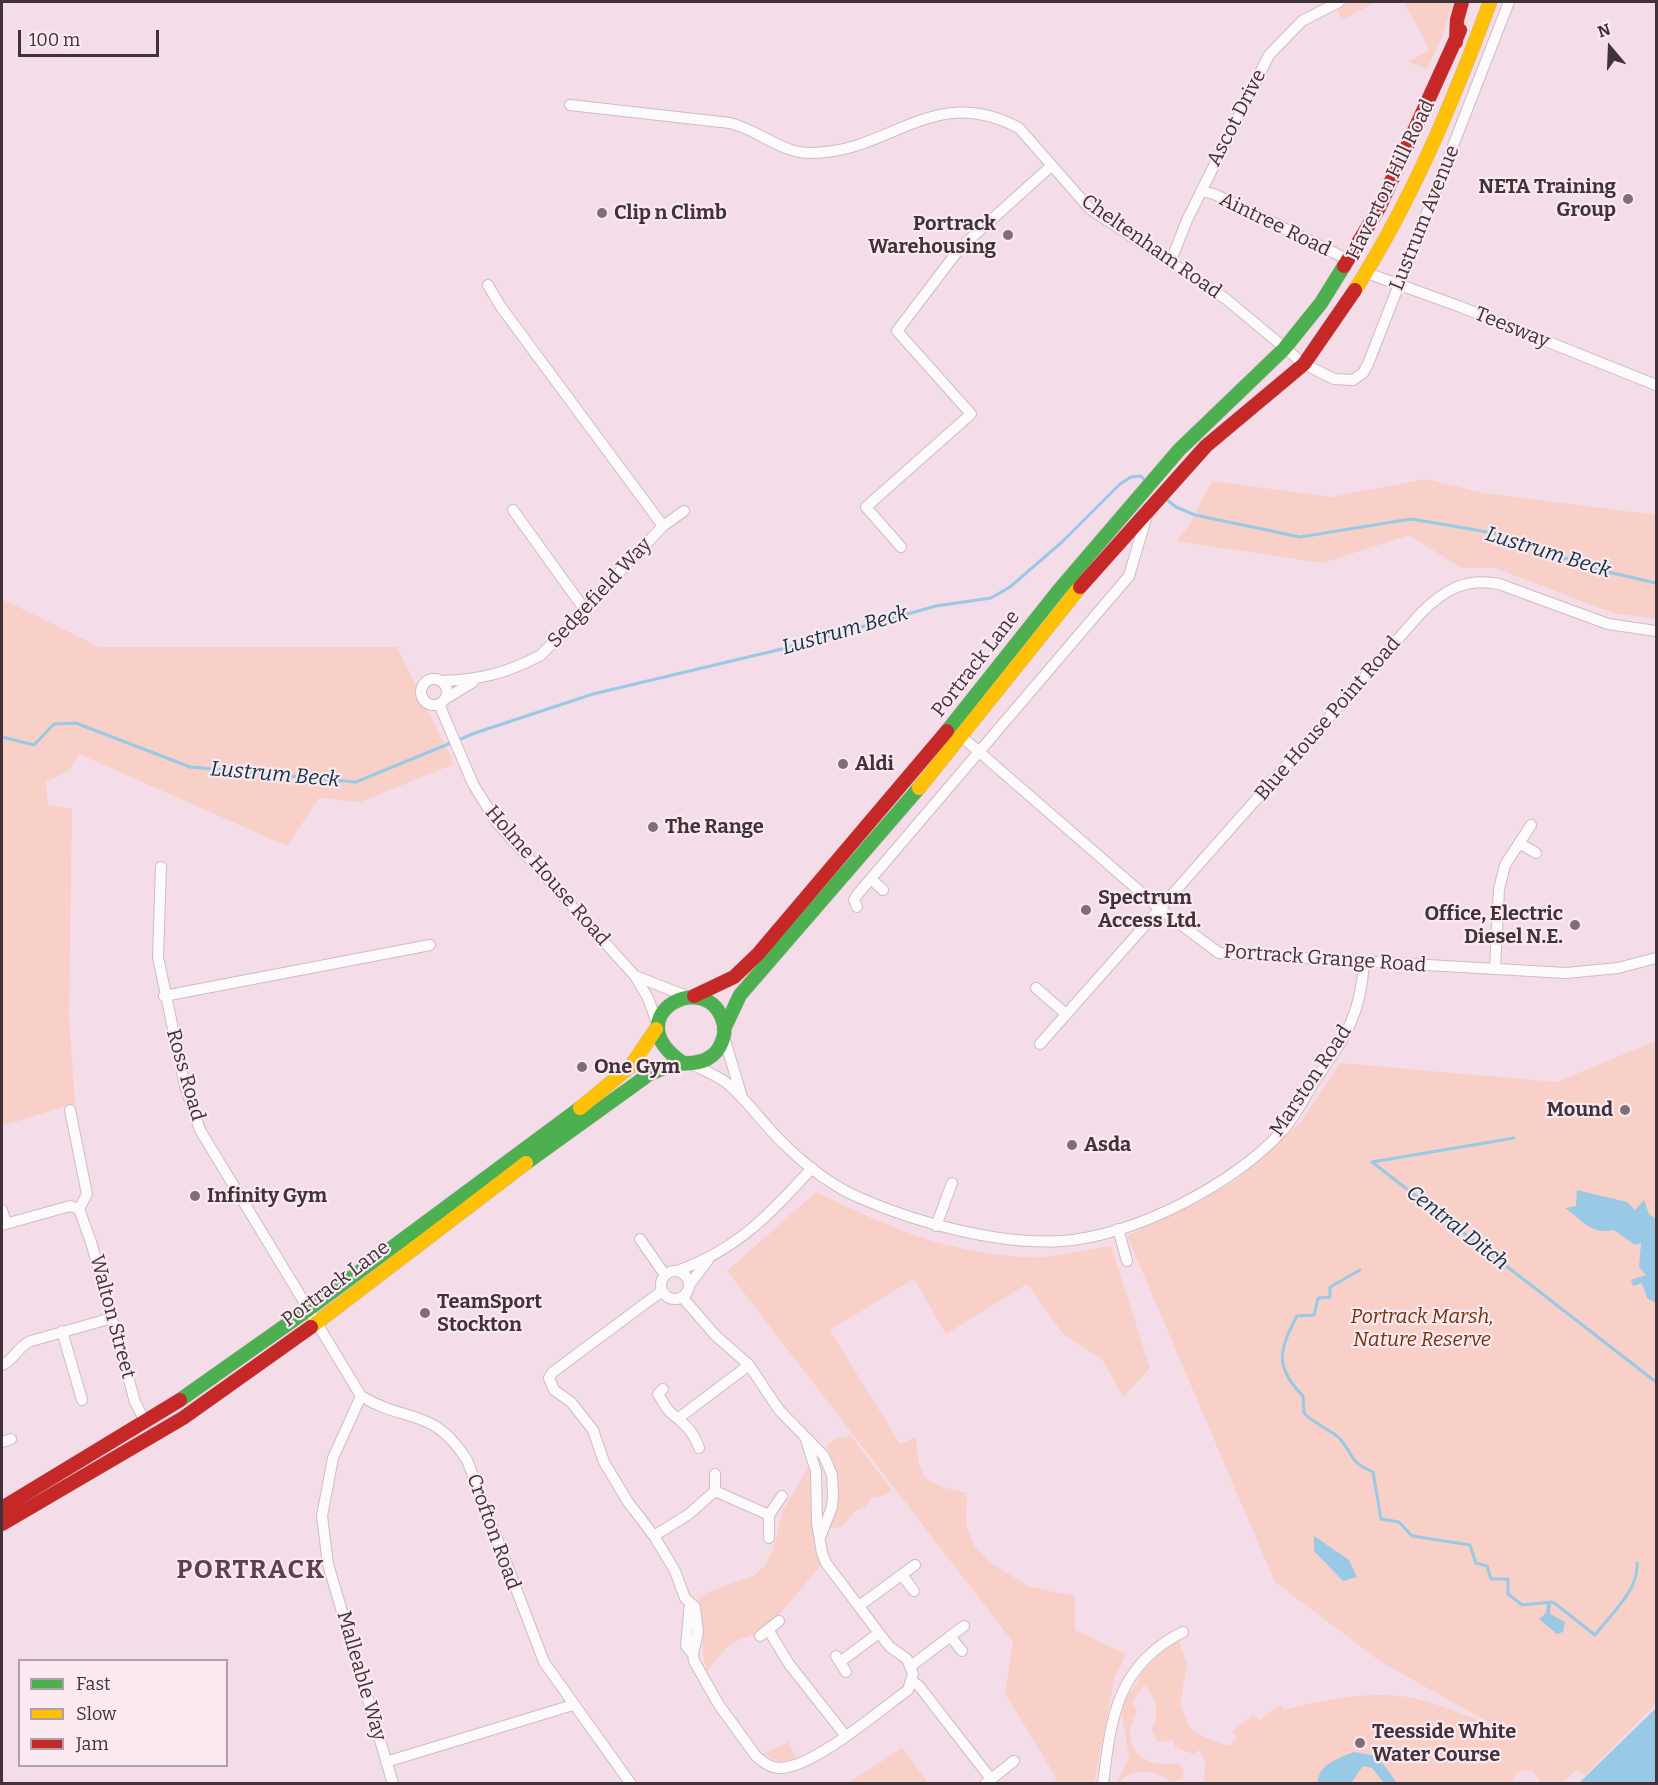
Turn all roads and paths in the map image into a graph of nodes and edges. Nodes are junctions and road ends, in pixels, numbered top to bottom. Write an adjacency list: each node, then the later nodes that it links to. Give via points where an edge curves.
1 (1339, 2): 9 (street, Ascot Drive, via 1302,21 1269,55)
2 (1462, 2): 6 (main road)
3 (1471, 2): 6 (main road, Haverton Hill Road)
4 (1490, 2): 12 (main road, Haverton Hill Road, via 1430,151)
5 (1509, 2): 13 (street, Lustrum Avenue)
6 (1456, 42): 10 (main road, Haverton Hill Road, via 1384,197)
7 (570, 105): 8 (street, Cheltenham Road, via 730,123 782,148 812,153 859,143 951,111 974,111 1019,128)
8 (1050, 167): 11 (street, Cheltenham Road, via 1090,209); 22 (street, via 960,248 897,331 972,414 866,507)
9 (1201, 191): 10 (street, Aintree Road); 11 (street, Ascot Drive)
10 (1348, 260): 15 (main road, Haverton Hill Road, via 1321,303)
11 (1170, 263): 15 (street, Cheltenham Road, via 1226,299)
12 (1366, 273): 13 (street, Teesway); 16 (main road, Haverton Hill Road)
13 (1399, 283): 16 (street, Lustrum Avenue, via 1363,373 1353,380 1334,379); 17 (street, Teesway)
14 (488, 285): 21 (street)
15 (1284, 349): 16 (street, Cheltenham Road); 45 (main road, Portrack Lane, via 1197,430 1161,471 1059,590 918,768 758,954 734,977)
16 (1304, 364): 18 (main road, Portrack Lane, via 1206,446)
17 (1656, 385)
18 (1151, 506): 28 (main road, Portrack Lane, via 1080,587); 29 (street, Portrack Lane, via 1129,576)
19 (513, 510): 23 (street)
20 (684, 511): 21 (street, Sedgefield Way)
21 (663, 526): 23 (street, Sedgefield Way)
22 (901, 547)
23 (585, 610): 25 (street, Sedgefield Way, via 541,655)
24 (1656, 631): 37 (street, Blue House Point Road, via 1608,624 1482,580 1444,592 1421,613)
25 (476, 680): 26 (street, Sedgefield Way); 27 (street)
26 (442, 681): 27 (street, via 447,687); 27 (street, via 429,679 421,689 425,701 433,705)
27 (442, 701): 42 (street, Holme House Road, via 448,726 473,784 497,823)
28 (962, 737): 29 (street, Portrack Grange Road); 48 (main road, Portrack Lane, via 746,988)
29 (980, 752): 34 (street, Portrack Lane); 37 (street, Portrack Grange Road)
30 (1531, 825): 31 (street)
31 (1520, 843): 32 (street); 41 (street, via 1505,866 1499,889)
32 (1536, 853)
33 (161, 867): 44 (street, Ross Road, via 158,957)
34 (871, 879): 35 (street); 36 (street, Portrack Lane, via 854,900)
35 (883, 890)
36 (857, 907)
37 (1160, 909): 40 (street, Portrack Grange Road, via 1219,953); 46 (street, Blue House Point Road)
38 (430, 945): 44 (street)
39 (1656, 958): 41 (street, Portrack Grange Road, via 1584,973)
40 (1364, 963): 41 (street, Portrack Grange Road); 59 (street, Marston Road, via 1362,993 1344,1040 1282,1131 1238,1168 1194,1197)
41 (1495, 969)
42 (634, 976): 45 (street, Holme House Road); 47 (street, Holme House Road, via 648,998)
43 (1036, 988): 46 (street)
44 (164, 996): 68 (street, Ross Road, via 185,1086 200,1130)
45 (691, 996): 47 (main road, Portrack Lane, via 672,1001 663,1009); 48 (main road, via 710,1002 720,1013)
46 (1066, 1014): 49 (street, Blue House Point Road)
47 (656, 1026): 50 (main road, via 661,1047 670,1057); 68 (main road, Portrack Lane, via 617,1080)
48 (724, 1032): 50 (main road, Portrack Lane, via 720,1047 710,1057); 51 (street, Marston Road)
49 (1040, 1044)
50 (686, 1063): 51 (street, Marston Road, via 725,1082); 70 (main road, Portrack Lane, via 665,1067 624,1092 469,1205)
51 (742, 1097): 53 (street, Marston Road, via 782,1143)
52 (70, 1110): 55 (street, via 87,1194)
53 (812, 1168): 58 (street, Marston Road, via 858,1197); 61 (street, via 754,1228)
54 (952, 1183): 58 (street)
55 (79, 1209): 57 (street, via 70,1206); 69 (street, Walton Street)
56 (2, 1210): 57 (street)
57 (4, 1224)
58 (936, 1226): 59 (street, Marston Road, via 1002,1237 1062,1241)
59 (1118, 1229): 62 (street)
60 (640, 1239): 64 (street)
61 (708, 1260): 63 (street); 65 (street)
62 (1127, 1261)
63 (677, 1271): 64 (street); 65 (street)
64 (665, 1275): 66 (street)
65 (690, 1284): 67 (street)
66 (662, 1291): 67 (street, via 674,1300); 88 (street, via 549,1378 550,1384 571,1402 593,1430 604,1462)
67 (683, 1298): 73 (street, via 715,1335)
68 (309, 1310): 70 (street, Ross Road); 78 (main road, Portrack Lane)
69 (112, 1318): 71 (street); 78 (street, Walton Street, via 135,1402)
70 (318, 1324): 75 (street); 86 (main road, Portrack Lane, via 155,1435)
71 (62, 1331): 72 (street, via 24,1343); 76 (street)
72 (2, 1365)
73 (749, 1365): 77 (street); 79 (street, via 779,1410)
74 (663, 1389): 77 (street, via 658,1394 672,1414)
75 (361, 1396): 103 (street, Crofton Road, via 435,1425 457,1445 467,1460 534,1640); 106 (street, Malleable Way, via 333,1458 322,1516 328,1564)
76 (81, 1400)
77 (680, 1418): 80 (street)
78 (146, 1423): 84 (main road, Portrack Lane)
79 (805, 1437): 87 (street, via 816,1471); 87 (street, via 824,1456 834,1486 832,1507)
80 (699, 1448)
81 (715, 1474): 82 (street)
82 (715, 1491): 85 (street); 88 (street)
83 (782, 1496): 85 (street)
84 (2, 1508)
85 (770, 1515): 89 (street)
86 (2, 1524)
87 (820, 1535): 93 (street, via 826,1563)
88 (654, 1536): 104 (street, via 690,1603 686,1646 719,1705 756,1756 767,1765 780,1768 796,1765)
89 (769, 1538)
90 (915, 1565): 91 (street)
91 (902, 1575): 92 (street); 93 (street)
92 (914, 1591)
93 (859, 1606): 97 (street)
94 (779, 1621): 104 (street, via 765,1634)
95 (964, 1626): 98 (street)
96 (1183, 1632): 110 (street, via 1150,1652 1125,1685 1109,1733)
97 (879, 1633): 100 (street); 101 (street, via 838,1659)
98 (951, 1636): 99 (street); 100 (street)
99 (962, 1651)
100 (911, 1666): 102 (street)
101 (846, 1672)
102 (912, 1681): 104 (street, via 908,1689); 107 (street)
103 (573, 1705): 106 (street); 108 (street, Crofton Road)
104 (845, 1735)
105 (1014, 1761): 107 (street)
106 (386, 1762): 109 (street, Malleable Way)
107 (988, 1781)
108 (630, 1783)
109 (393, 1784)
110 (1103, 1784)

